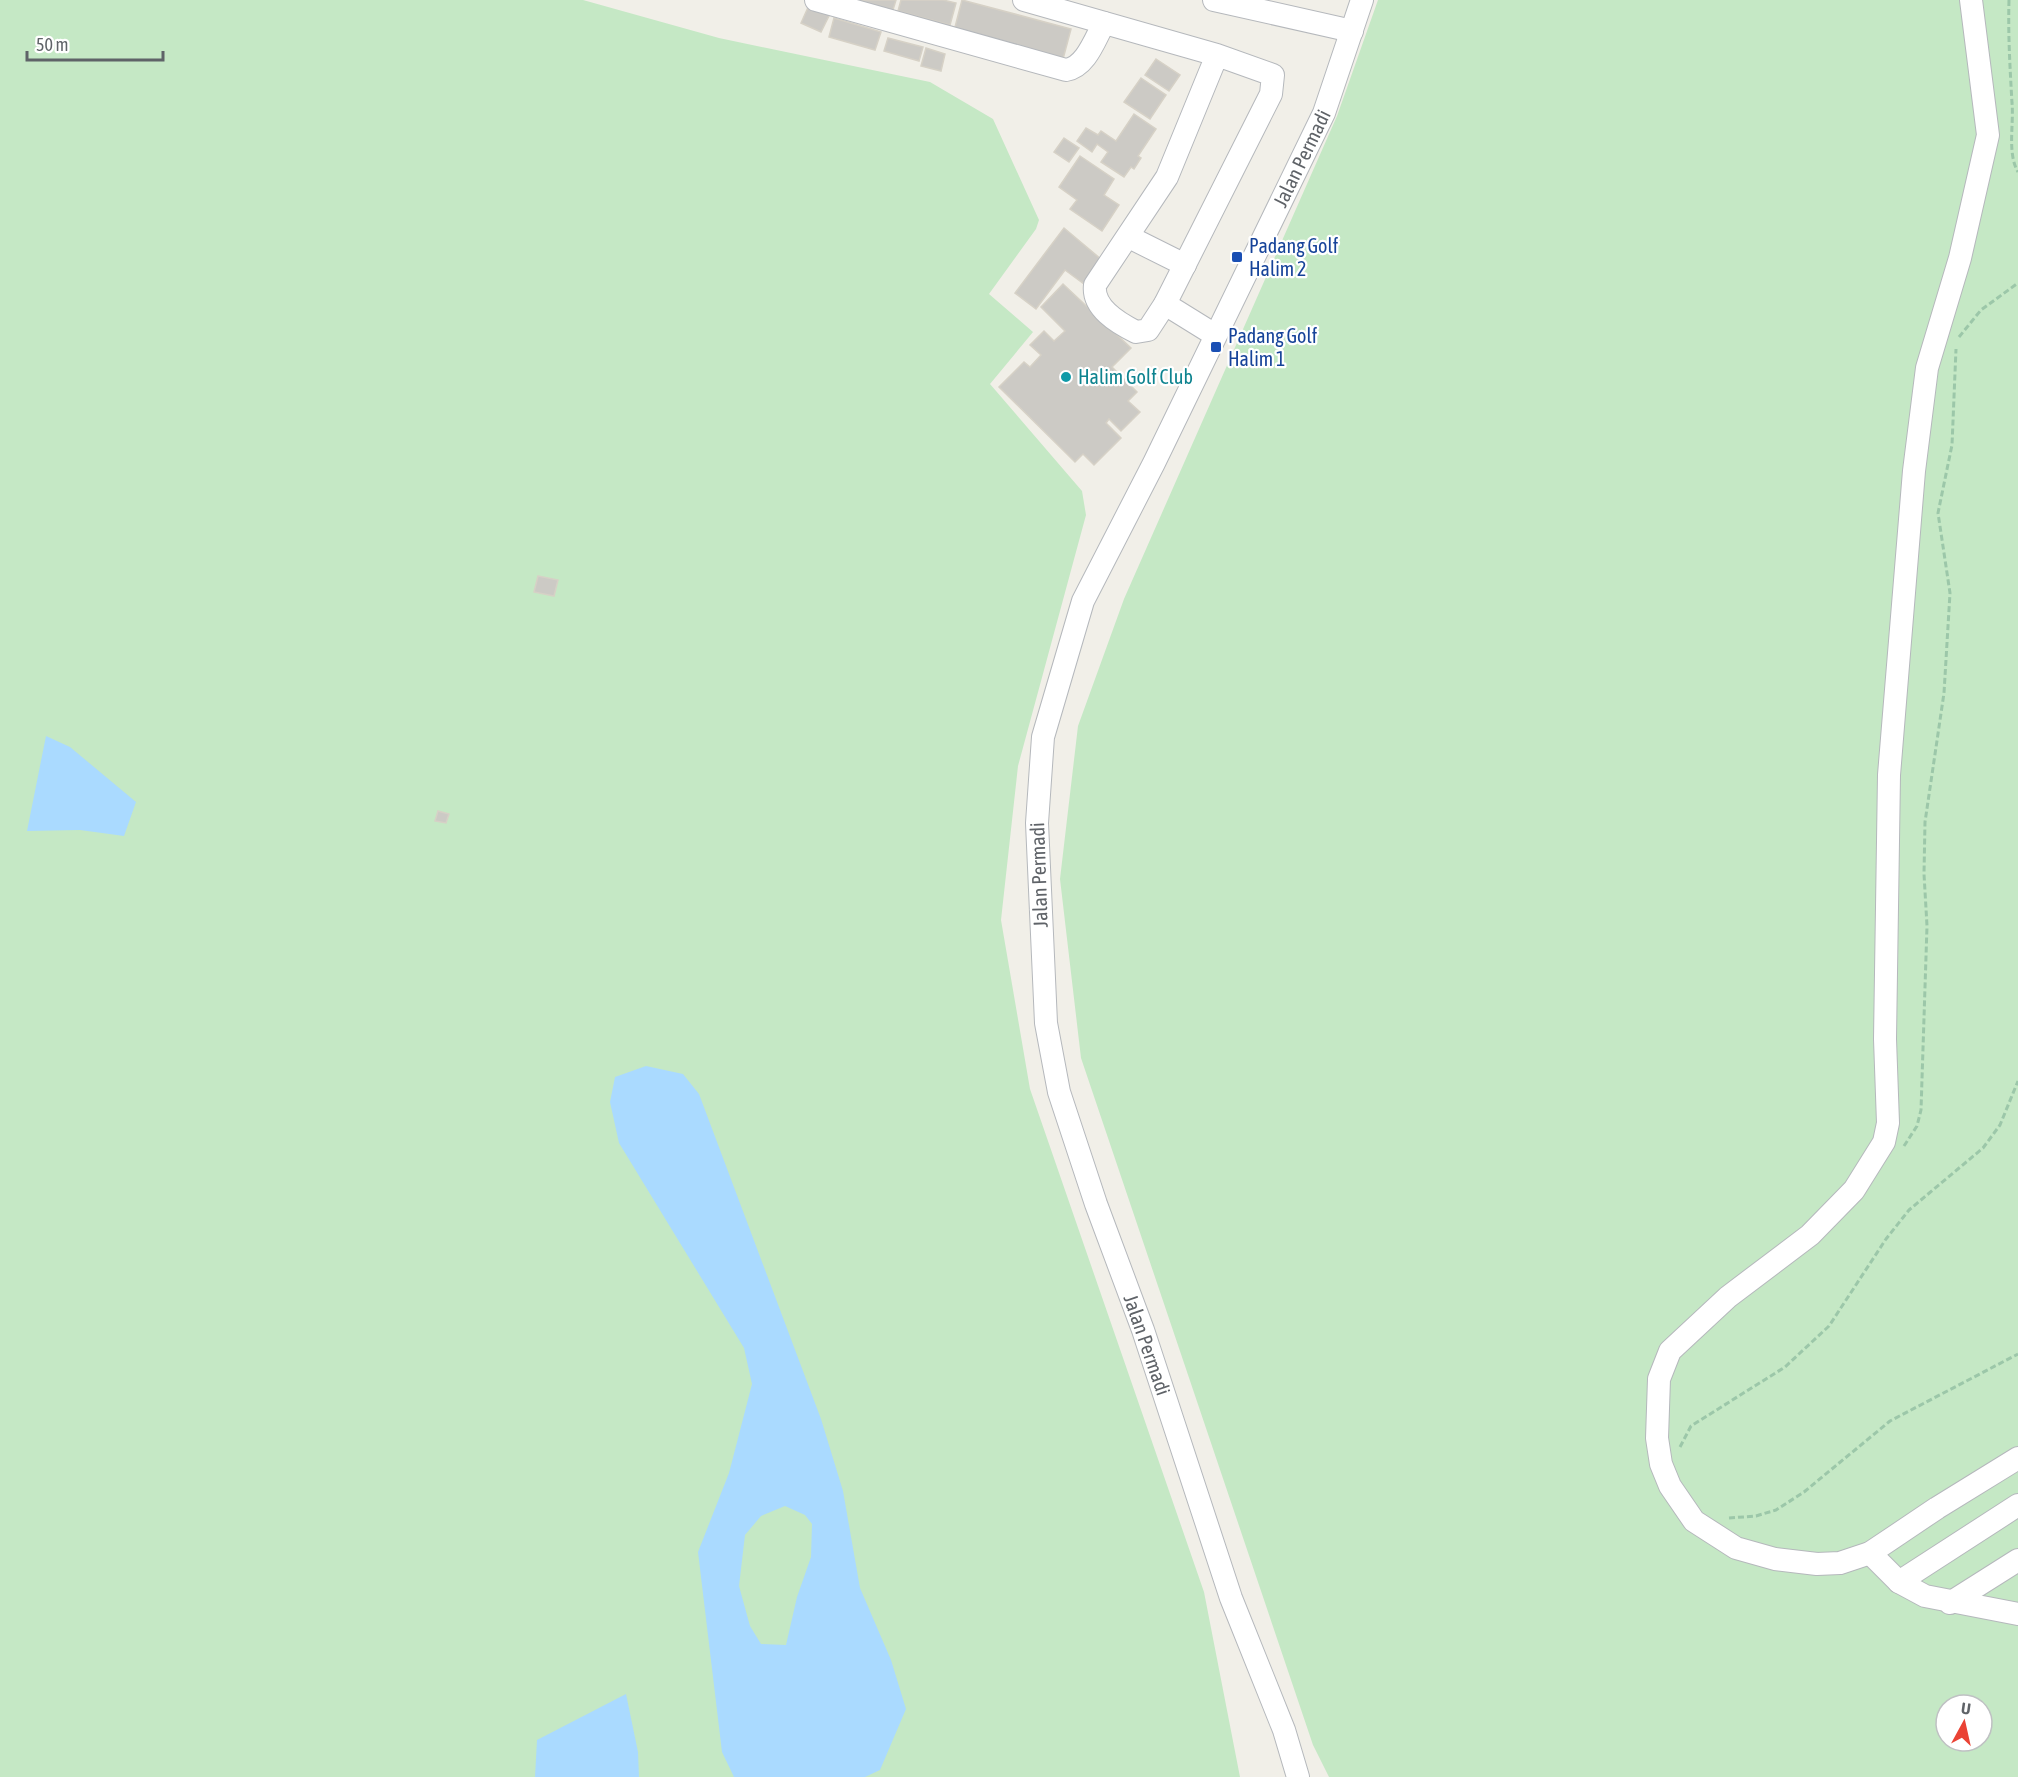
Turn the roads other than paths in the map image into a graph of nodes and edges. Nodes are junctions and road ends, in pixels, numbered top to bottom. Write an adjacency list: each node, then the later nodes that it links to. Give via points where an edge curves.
1 (816, 0): 6 (street, via 1066,70 1074,69 1084,58)
2 (1024, 0): 6 (street)
3 (1214, 0): 7 (street)
4 (1362, 0): 7 (street, Jalan Permadi)
5 (1971, 0): 15 (street, via 1988,135 1960,258 1927,368 1914,471 1889,775 1884,1142 1854,1190 1810,1235 1728,1297 1670,1351 1659,1379 1657,1399 1661,1464 1670,1486 1694,1521 1736,1548 1775,1559 1840,1563)
6 (1104, 23): 8 (street)
7 (1352, 31): 12 (street, Jalan Permadi, via 1324,113)
8 (1217, 55): 9 (street, via 1167,177); 10 (street, via 1273,75 1273,84)
9 (1129, 237): 10 (street); 11 (street, via 1097,279 1094,292 1099,306 1142,333)
10 (1185, 265): 11 (street)
11 (1165, 304): 12 (street)
12 (1215, 335): 20 (street, Jalan Permadi, via 1093,580 1074,629 1043,737 1037,823 1040,920 1046,1023 1059,1092 1147,1341 1231,1598 1284,1730)
13 (2018, 1458): 15 (street)
14 (2018, 1505): 17 (street)
15 (1870, 1553): 17 (street)
16 (2018, 1560): 18 (street)
17 (1899, 1582): 18 (street, via 1925,1596)
18 (1950, 1603): 19 (street)
19 (2018, 1614)
20 (1298, 1777)

